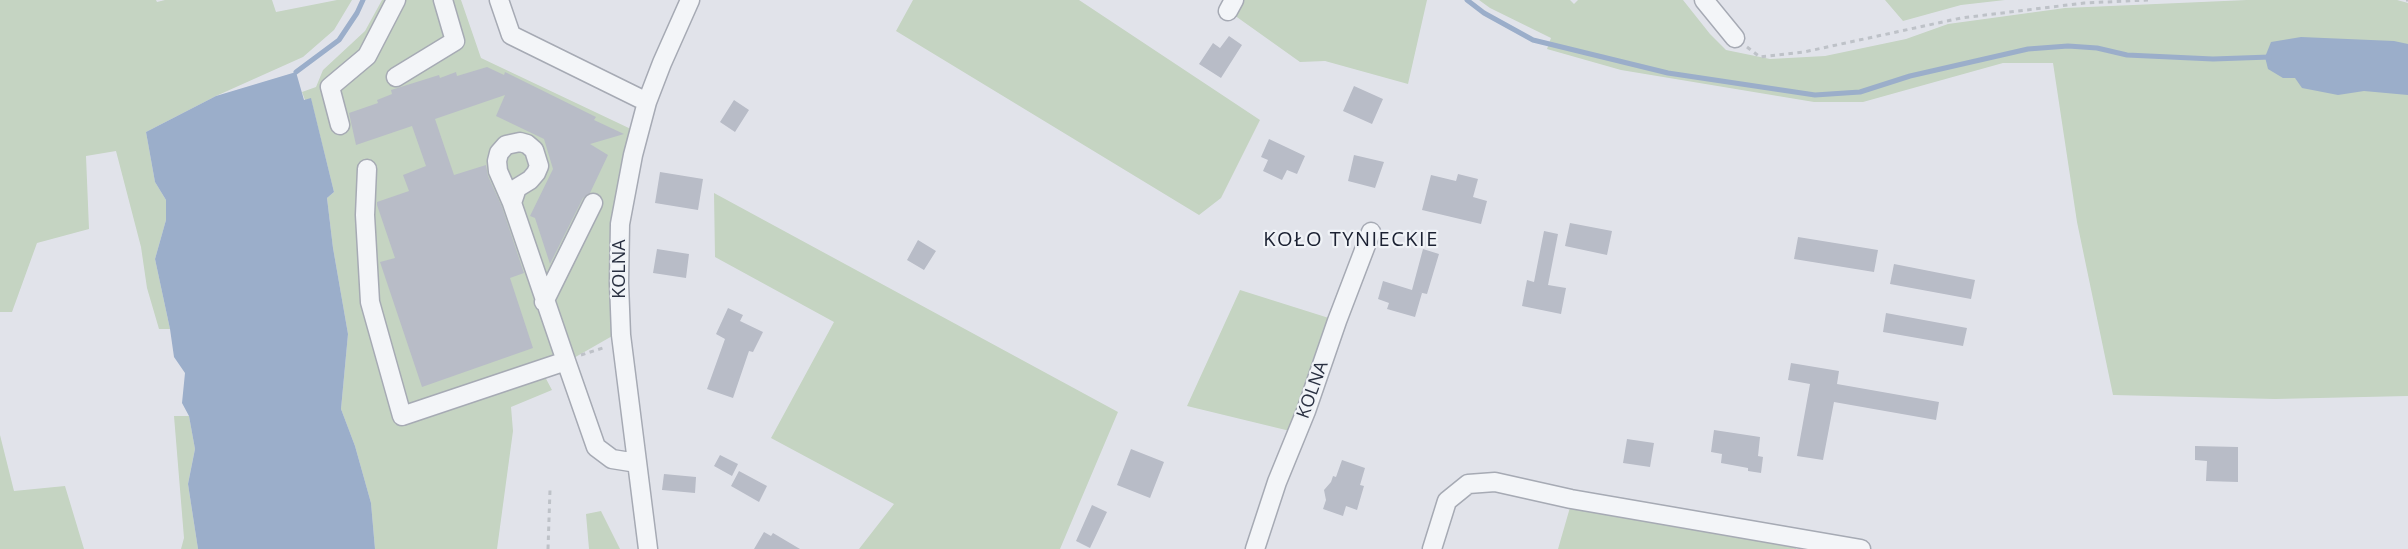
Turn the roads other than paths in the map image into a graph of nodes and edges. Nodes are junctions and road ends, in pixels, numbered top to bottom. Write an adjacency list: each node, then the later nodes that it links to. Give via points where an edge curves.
1 (396, 0): 9 (street, via 368,56 330,87)
2 (444, 0): 7 (street, via 456,41)
3 (499, 0): 8 (street, via 511,36)
4 (690, 0): 8 (street, KOLNA)
5 (1704, 0): 6 (street)
6 (1735, 38)
7 (396, 76)
8 (648, 102): 16 (street, KOLNA, via 620,224 622,341)
9 (340, 125)
10 (367, 169): 15 (street, via 365,215 370,302 402,416)
11 (512, 203): 14 (street)
12 (593, 203): 14 (street)
13 (1371, 232): 18 (street, KOLNA)
14 (544, 302): 15 (street)
15 (566, 361): 16 (street, via 596,447 612,459)
16 (637, 463): 17 (street, KOLNA)
17 (648, 549)
18 (1255, 549)
19 (1432, 549): 20 (street, via 1447,501 1468,484 1495,482 1571,499)
20 (1861, 549)

